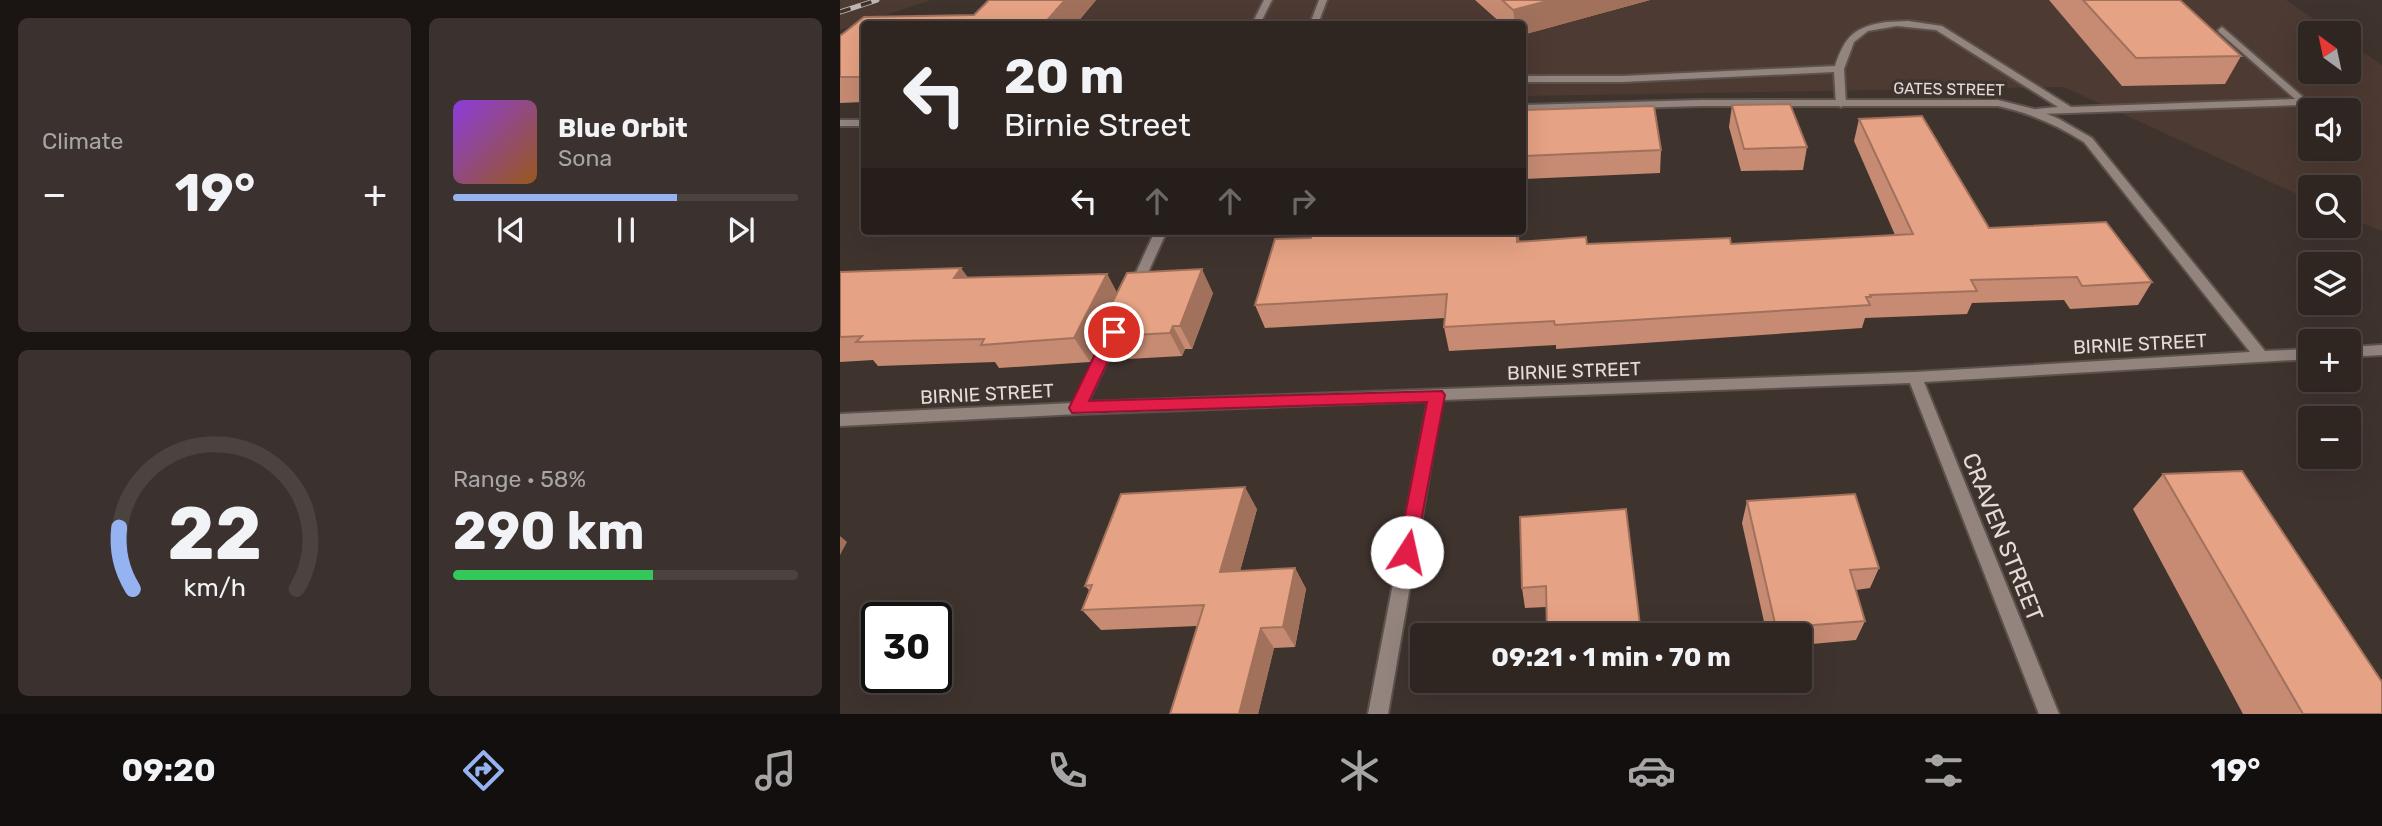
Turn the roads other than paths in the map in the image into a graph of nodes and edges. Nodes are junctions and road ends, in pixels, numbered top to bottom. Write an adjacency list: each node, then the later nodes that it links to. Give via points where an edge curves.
1 (1268, 0): 3 (street)
2 (1322, 0): 4 (street)
3 (1258, 21)
4 (1315, 21)
5 (2222, 30): 10 (street, via 2304,102)
6 (1839, 69): 7 (street); 8 (street); 10 (street, via 1847,45 1857,34 1877,26 1917,23 1939,28)
7 (1526, 79)
8 (1841, 104): 9 (street, GATES STREET); 11 (street, GATES STREET, via 1998,103)
9 (1526, 108)
10 (2069, 110): 11 (street)
11 (2040, 111): 18 (street, GATES STREET, via 2088,140)
12 (840, 123): 13 (street)
13 (861, 123)
14 (1159, 235): 21 (street)
15 (2382, 350): 16 (street)
16 (2361, 351)
17 (2298, 354): 18 (street, BIRNIE STREET)
18 (2262, 356): 19 (street, BIRNIE STREET)
19 (1915, 377): 20 (street, BIRNIE STREET); 24 (street, CRAVEN STREET)
20 (1436, 395): 21 (street, BIRNIE STREET); 23 (street)
21 (1078, 408): 22 (street, BIRNIE STREET)
22 (840, 420)
23 (1378, 714)
24 (2049, 714)

